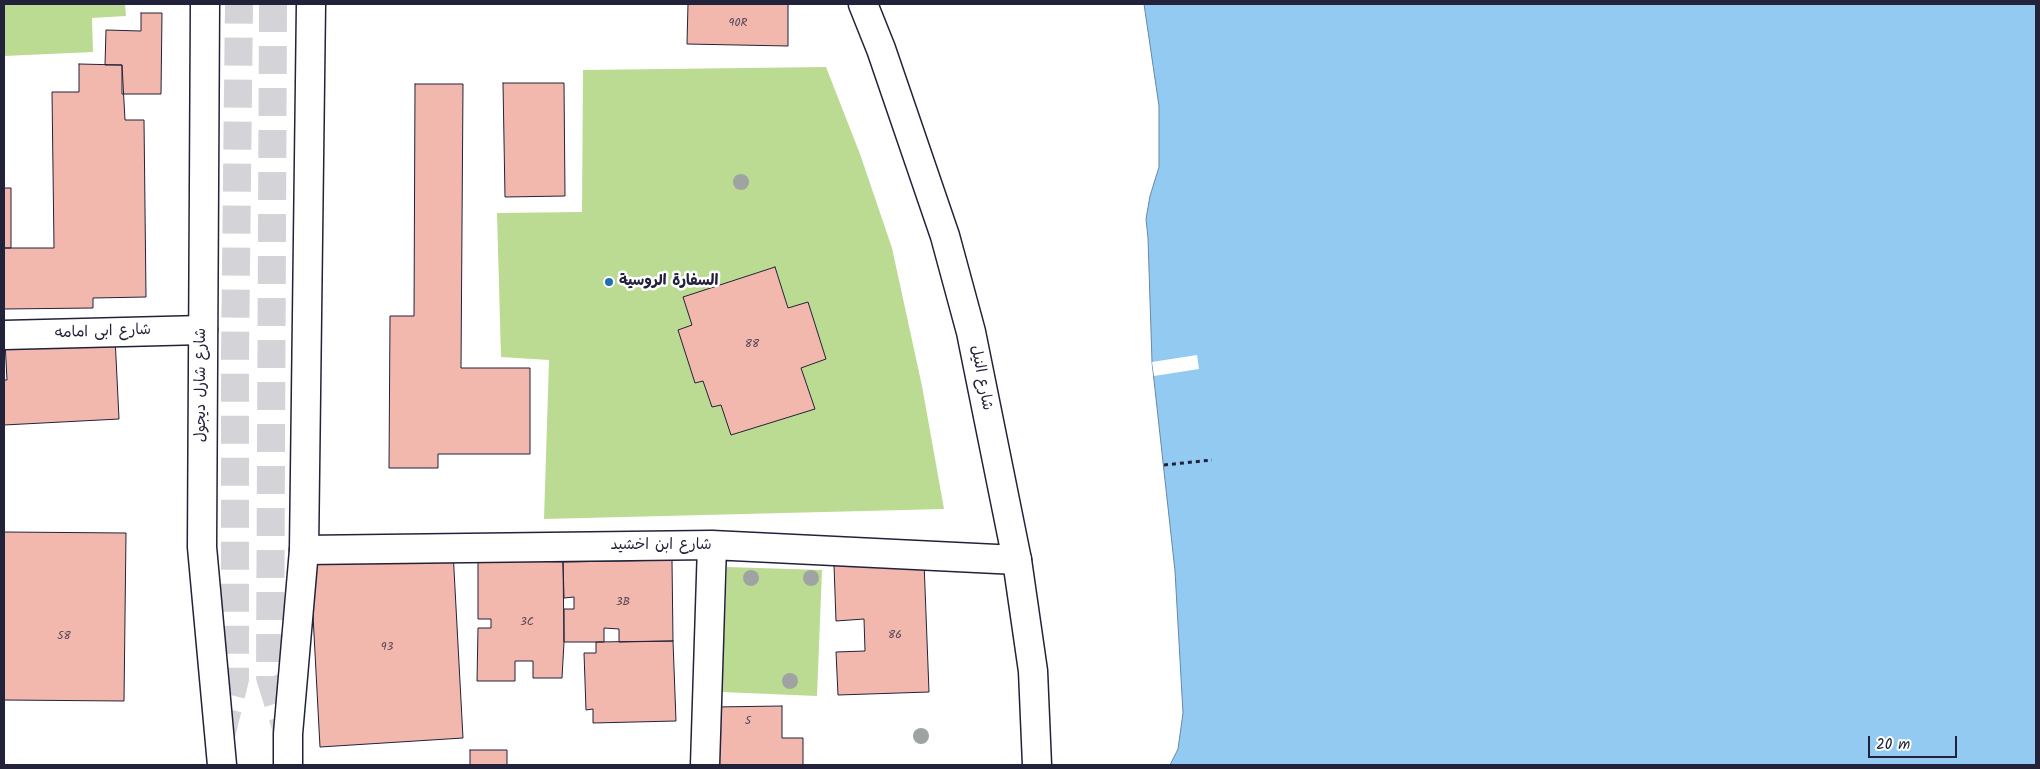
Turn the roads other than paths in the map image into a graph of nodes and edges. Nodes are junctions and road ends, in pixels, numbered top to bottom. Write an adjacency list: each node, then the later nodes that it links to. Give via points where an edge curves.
1 (204, 4): 4 (main road, شارع شارل ديجول)
2 (311, 4): 7 (main road)
3 (863, 4): 8 (main road, شارع النيل, via 882,49 950,255 971,332)
4 (203, 330): 5 (main road, شارع ابى امامه); 9 (main road, شارع شارل ديجول, via 202,547)
5 (4, 336)
6 (712, 545): 7 (main road, شارع ابن اخشيد); 8 (main road, شارع ابن اخشيد); 11 (main road)
7 (304, 550): 10 (main road)
8 (1017, 560): 12 (main road, شارع النيل, via 1033,671)
9 (222, 765)
10 (288, 765)
11 (705, 765)
12 (1038, 765)

